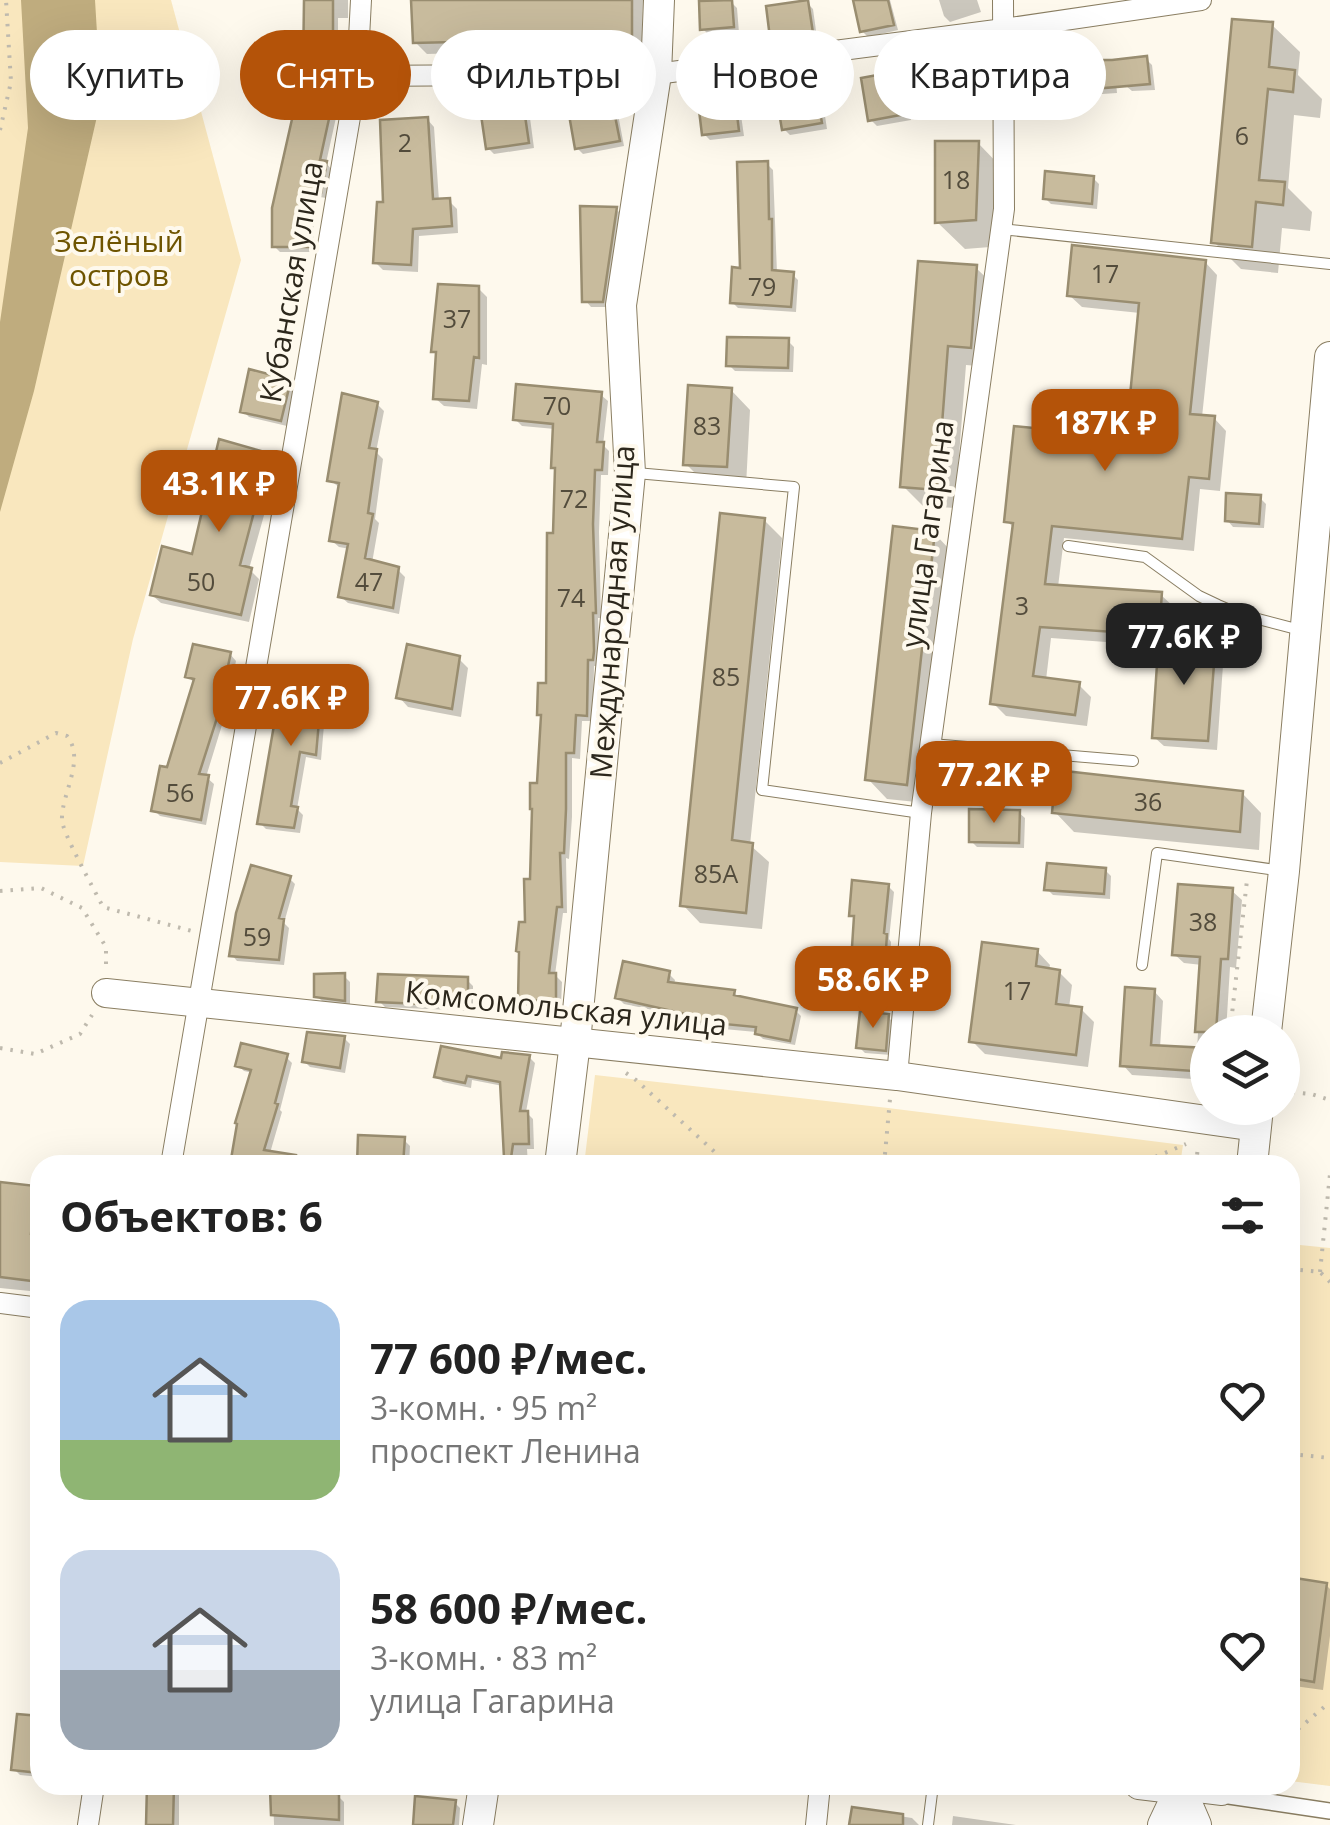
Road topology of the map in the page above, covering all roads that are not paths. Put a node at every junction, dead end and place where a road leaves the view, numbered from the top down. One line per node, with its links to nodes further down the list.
1 (361, 0): 6 (street, Кубанская улица)
2 (659, 0): 7 (main road, Международная улица)
3 (1003, 0): 5 (street, улица Гагарина)
4 (1201, 0): 5 (street)
5 (1004, 28): 7 (street); 10 (street, улица Гагарина)
6 (360, 30)
7 (656, 74)
8 (350, 120): 23 (street, Кубанская улица)
9 (649, 120): 13 (main road, Международная улица)
10 (1001, 229): 11 (lane); 17 (street, улица Гагарина)
11 (1330, 264)
12 (1330, 358): 14 (main road)
13 (630, 473): 19 (lane); 25 (main road, Международная улица)
14 (1322, 540): 16 (main road)
15 (1068, 546): 16 (lane)
16 (1305, 631): 20 (main road)
17 (930, 744): 18 (lane); 19 (street, улица Гагарина)
18 (1133, 762)
19 (921, 812): 26 (street, улица Гагарина)
20 (1284, 871): 21 (lane); 24 (main road)
21 (1142, 965)
22 (106, 993): 23 (street, Комсомольская улица)
23 (200, 1003): 25 (street, Комсомольская улица); 29 (street, Кубанская улица)
24 (1268, 1015)
25 (575, 1042): 26 (street, Комсомольская улица); 30 (main road, Международная улица)
26 (893, 1087): 27 (street, Комсомольская улица)
27 (1190, 1111)
28 (1256, 1125): 31 (main road)
29 (173, 1155)
30 (561, 1155)
31 (1253, 1155)
32 (0, 1303): 33 (street)
33 (30, 1307)
34 (92, 1795): 42 (street)
35 (482, 1795): 43 (main road)
36 (819, 1795): 44 (street)
37 (932, 1795): 45 (lane)
38 (1178, 1795): 46 (main road)
39 (1185, 1795): 47 (main road)
40 (1222, 1795): 41 (street)
41 (1330, 1811)
42 (88, 1825)
43 (478, 1825)
44 (816, 1825)
45 (928, 1825)
46 (1163, 1825)
47 (1196, 1825)

